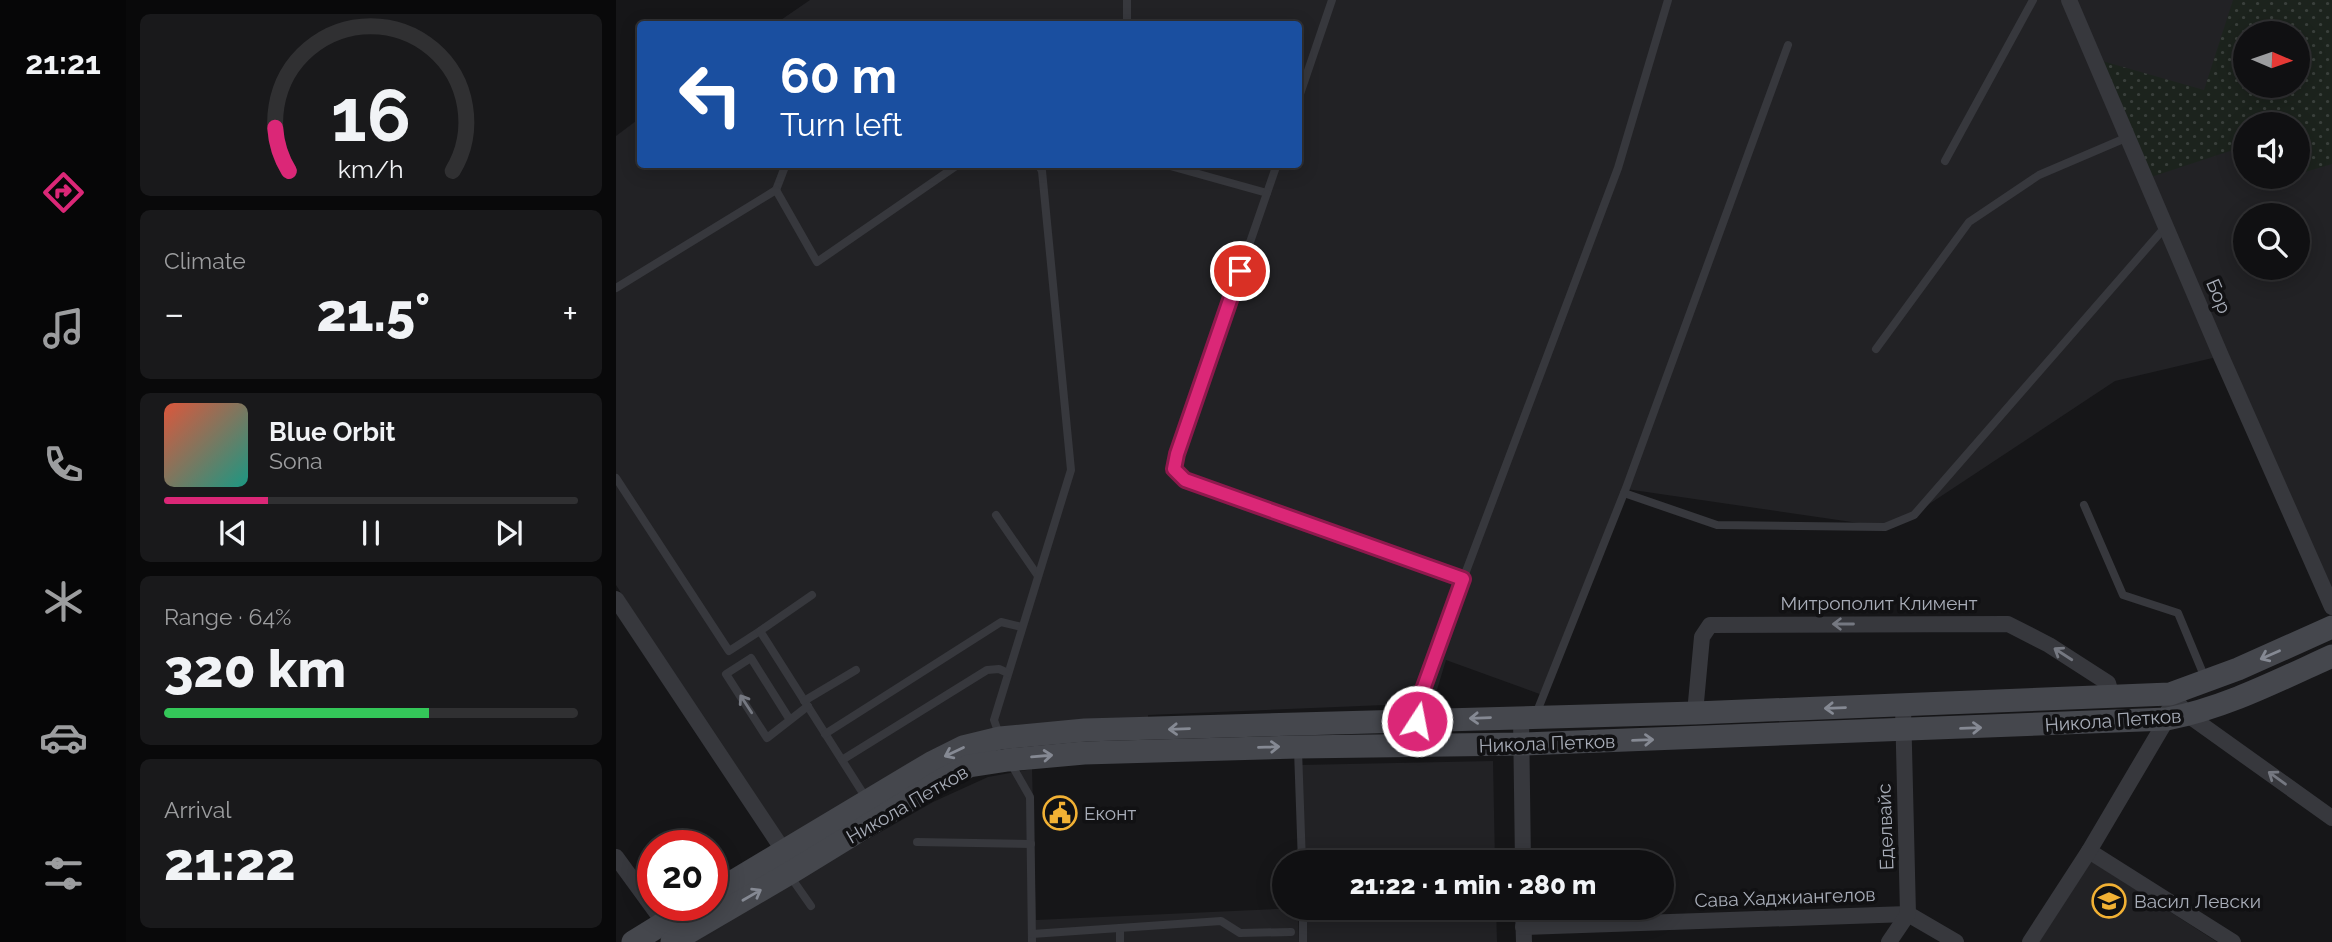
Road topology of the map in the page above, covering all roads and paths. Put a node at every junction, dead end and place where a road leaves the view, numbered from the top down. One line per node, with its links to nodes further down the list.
1 (1127, 0): 6 (lane)
2 (1332, 0): 8 (lane)
3 (1668, 0): 26 (lane)
4 (2033, 0): 10 (lane)
5 (2069, 0): 9 (street, Бор)
6 (1127, 21)
7 (1788, 45): 22 (lane)
8 (1302, 88)
9 (2128, 137): 18 (street, Бор); 20 (lane)
10 (1945, 161)
11 (784, 168): 16 (lane)
12 (953, 168): 16 (lane)
13 (1040, 168): 25 (lane)
14 (1177, 168): 17 (lane)
15 (1276, 168): 17 (lane)
16 (775, 190): 19 (lane)
17 (1267, 193): 26 (lane)
18 (2166, 225): 22 (lane); 28 (street, Бор)
19 (616, 288)
20 (1877, 349)
21 (616, 478): 32 (lane)
22 (1624, 493): 42 (lane)
23 (2084, 505): 36 (lane)
24 (996, 515): 25 (lane)
25 (1038, 576): 30 (lane)
26 (1463, 579): 45 (lane)
27 (812, 595): 32 (lane)
28 (2332, 607)
29 (619, 610): 60 (street)
30 (1022, 627): 35 (lane); 47 (lane)
31 (2332, 627): 36 (main road, Никола Петков, one-way to 36)
32 (760, 631): 39 (lane)
33 (2332, 656): 43 (main road, Никола Петков)
34 (856, 670): 39 (lane)
35 (1008, 673): 50 (lane); 51 (lane)
36 (2206, 681): 37 (main road, Никола Петков)
37 (2170, 694): 38 (main road, Никола Петков); 43 (street)
38 (2112, 697): 40 (main road, Никола Петков); 41 (street, Митрополит Климент, one-way to 41)
39 (806, 704): 44 (lane); 47 (lane)
40 (1903, 706): 41 (main road, Никола Петков, one-way to 41); 46 (street, Еделвайс)
41 (1695, 713): 42 (main road, Никола Петков)
42 (1528, 717): 45 (main road, Никола Петков, one-way to 45); 48 (street)
43 (2178, 717): 46 (main road, Никола Петков, one-way to 43); 53 (street, one-way to 43); 58 (street)
44 (790, 720): 44 (lane, one-way to 44)
45 (1417, 721): 50 (main road, Никола Петков, one-way to 50)
46 (1903, 730): 48 (main road, Никола Петков, one-way to 46); 63 (street, Еделвайс)
47 (825, 734): 51 (lane)
48 (1522, 744): 49 (main road, Никола Петков); 57 (street)
49 (1298, 747): 50 (main road, Никола Петков, one-way to 49); 56 (lane)
50 (1004, 749): 52 (main road, Никола Петков, one-way to 52); 55 (lane); 60 (main road, Никола Петков)
51 (842, 760): 52 (lane)
52 (868, 801): 60 (main road, Никола Петков)
53 (2332, 818)
54 (918, 842): 55 (lane)
55 (1031, 844): 69 (lane)
56 (1302, 850)
57 (1523, 850)
58 (2089, 851): 75 (street); 76 (street)
59 (616, 857): 67 (street)
60 (790, 865): 61 (main road, Никола Петков); 62 (lane); 67 (main road, Никола Петков, one-way to 60)
61 (728, 888)
62 (811, 906)
63 (1908, 914): 68 (street, Сава Хаджиангелов); 73 (street); 74 (street)
64 (1303, 920): 72 (lane)
65 (1119, 928): 66 (lane); 69 (lane); 71 (lane)
66 (1291, 932)
67 (671, 935): 70 (main road, Никола Петков)
68 (1524, 935)
69 (1032, 938)
70 (633, 942)
71 (1120, 942)
72 (1303, 942)
73 (1889, 942)
74 (1956, 942)
75 (2031, 942)
76 (2233, 942)

